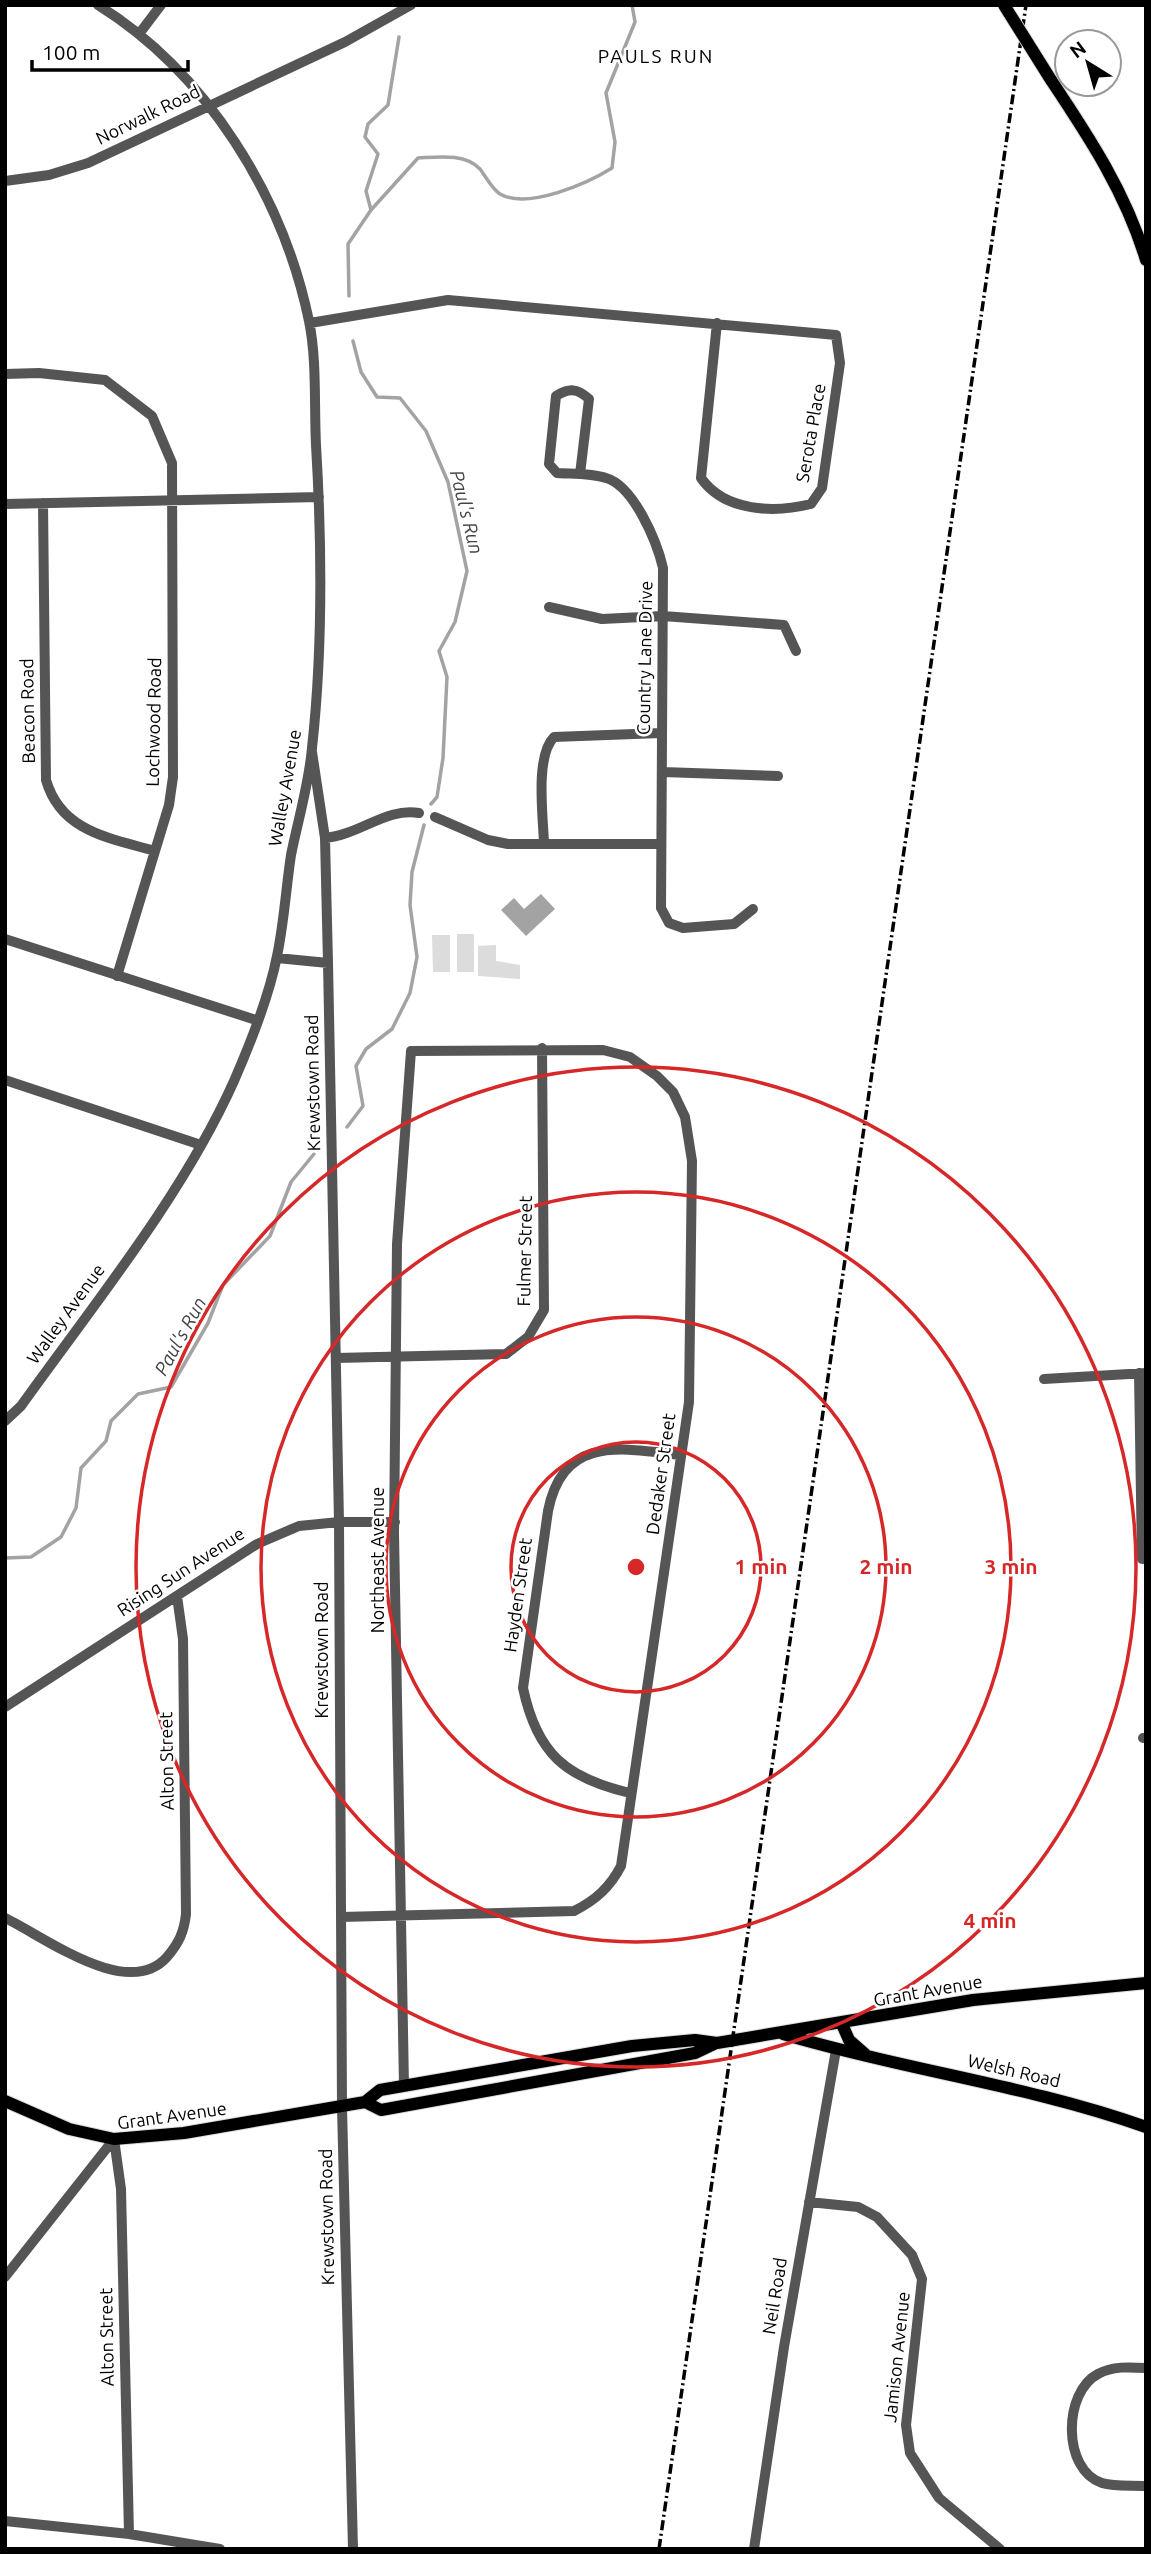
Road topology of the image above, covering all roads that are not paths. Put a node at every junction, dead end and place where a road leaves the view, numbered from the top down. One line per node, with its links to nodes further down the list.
1 (98, 5): 5 (street, Walley Avenue)
2 (161, 5): 5 (street)
3 (411, 5): 6 (street, Norwalk Road)
4 (1004, 5): 8 (main road, bridge)
5 (139, 34): 6 (street, Walley Avenue)
6 (210, 105): 7 (street, Norwalk Road); 10 (street, Walley Avenue)
7 (5, 181)
8 (1141, 228): 9 (main road)
9 (1146, 260)
10 (310, 323): 11 (street, Serota Place); 14 (street, Walley Avenue)
11 (718, 323): 11 (street, Serota Place)
12 (5, 374): 16 (street, Lochwood Road)
13 (580, 474): 13 (street, Country Lane Drive); 19 (street, Country Lane Drive)
14 (319, 497): 16 (street); 22 (street, Walley Avenue)
15 (43, 503): 16 (street); 17 (street); 30 (street, Beacon Road)
16 (172, 503): 30 (street, Lochwood Road)
17 (5, 504)
18 (550, 607): 19 (street)
19 (663, 616): 20 (street); 21 (street, Country Lane Drive)
20 (796, 651)
21 (661, 733): 23 (street, Country Lane Drive); 28 (street)
22 (312, 752): 27 (street, Krewstown Road); 33 (street, Walley Avenue)
23 (663, 772): 24 (street); 29 (street, Country Lane Drive)
24 (778, 776)
25 (419, 813): 27 (street)
26 (435, 817): 28 (street)
27 (325, 838): 34 (street, Krewstown Road)
28 (544, 843): 29 (street)
29 (660, 844): 31 (street, Country Lane Drive)
30 (155, 851): 35 (street, Lochwood Road)
31 (753, 909)
32 (5, 939): 35 (street)
33 (277, 958): 34 (street); 36 (street, Walley Avenue)
34 (328, 963): 42 (street, Krewstown Road)
35 (117, 976): 36 (street)
36 (256, 1020): 40 (street, Walley Avenue)
37 (542, 1048): 38 (street, Dedaker Street); 41 (street, Fulmer Street); 46 (street, Dedaker Street)
38 (427, 1050): 41 (street, Northeast Avenue)
39 (5, 1080): 40 (street)
40 (201, 1145): 45 (street, Walley Avenue)
41 (398, 1357): 42 (street, Fulmer Street); 48 (street, Northeast Avenue)
42 (336, 1358): 47 (street, Krewstown Road)
43 (1143, 1373): 44 (street); 49 (street)
44 (1044, 1380)
45 (5, 1421)
46 (681, 1455): 52 (street, Dedaker Street); 52 (street, Hayden Street)
47 (339, 1522): 48 (street, Rising Sun Avenue); 50 (street, Rising Sun Avenue); 54 (street, Krewstown Road)
48 (395, 1522): 53 (street, Northeast Avenue)
49 (1146, 1559)
50 (177, 1596): 51 (street, Rising Sun Avenue); 55 (street, Alton Street)
51 (5, 1707)
52 (631, 1794): 53 (street, Dedaker Street)
53 (401, 1914): 54 (street); 62 (street, Northeast Avenue)
54 (341, 1917): 65 (street, Krewstown Road)
55 (5, 1918)
56 (1146, 1983): 57 (main road, Grant Avenue)
57 (842, 2024): 58 (main road, Grant Avenue); 61 (main road, Welsh Road)
58 (779, 2033): 59 (main road, Grant Avenue); 60 (main road, Welsh Road)
59 (717, 2043): 62 (main road, Grant Avenue); 64 (main road, Grant Avenue)
60 (836, 2050): 61 (main road, Welsh Road); 68 (street, Neil Road)
61 (872, 2058): 66 (main road, Welsh Road)
62 (404, 2086): 64 (main road, Grant Avenue)
63 (5, 2101): 67 (main road)
64 (365, 2102): 65 (main road, Grant Avenue)
65 (342, 2106): 67 (main road, Grant Avenue); 75 (street, Krewstown Road)
66 (1146, 2127)
67 (114, 2139): 69 (street, Grant Avenue); 73 (street, Alton Street)
68 (809, 2202): 76 (street, Neil Road); 77 (street, Jamison Avenue)
69 (5, 2277)
70 (1146, 2368): 71 (street)
71 (1146, 2486)
72 (5, 2521): 73 (street)
73 (129, 2534): 74 (street)
74 (217, 2549)
75 (353, 2549)
76 (754, 2549)
77 (1000, 2549)

